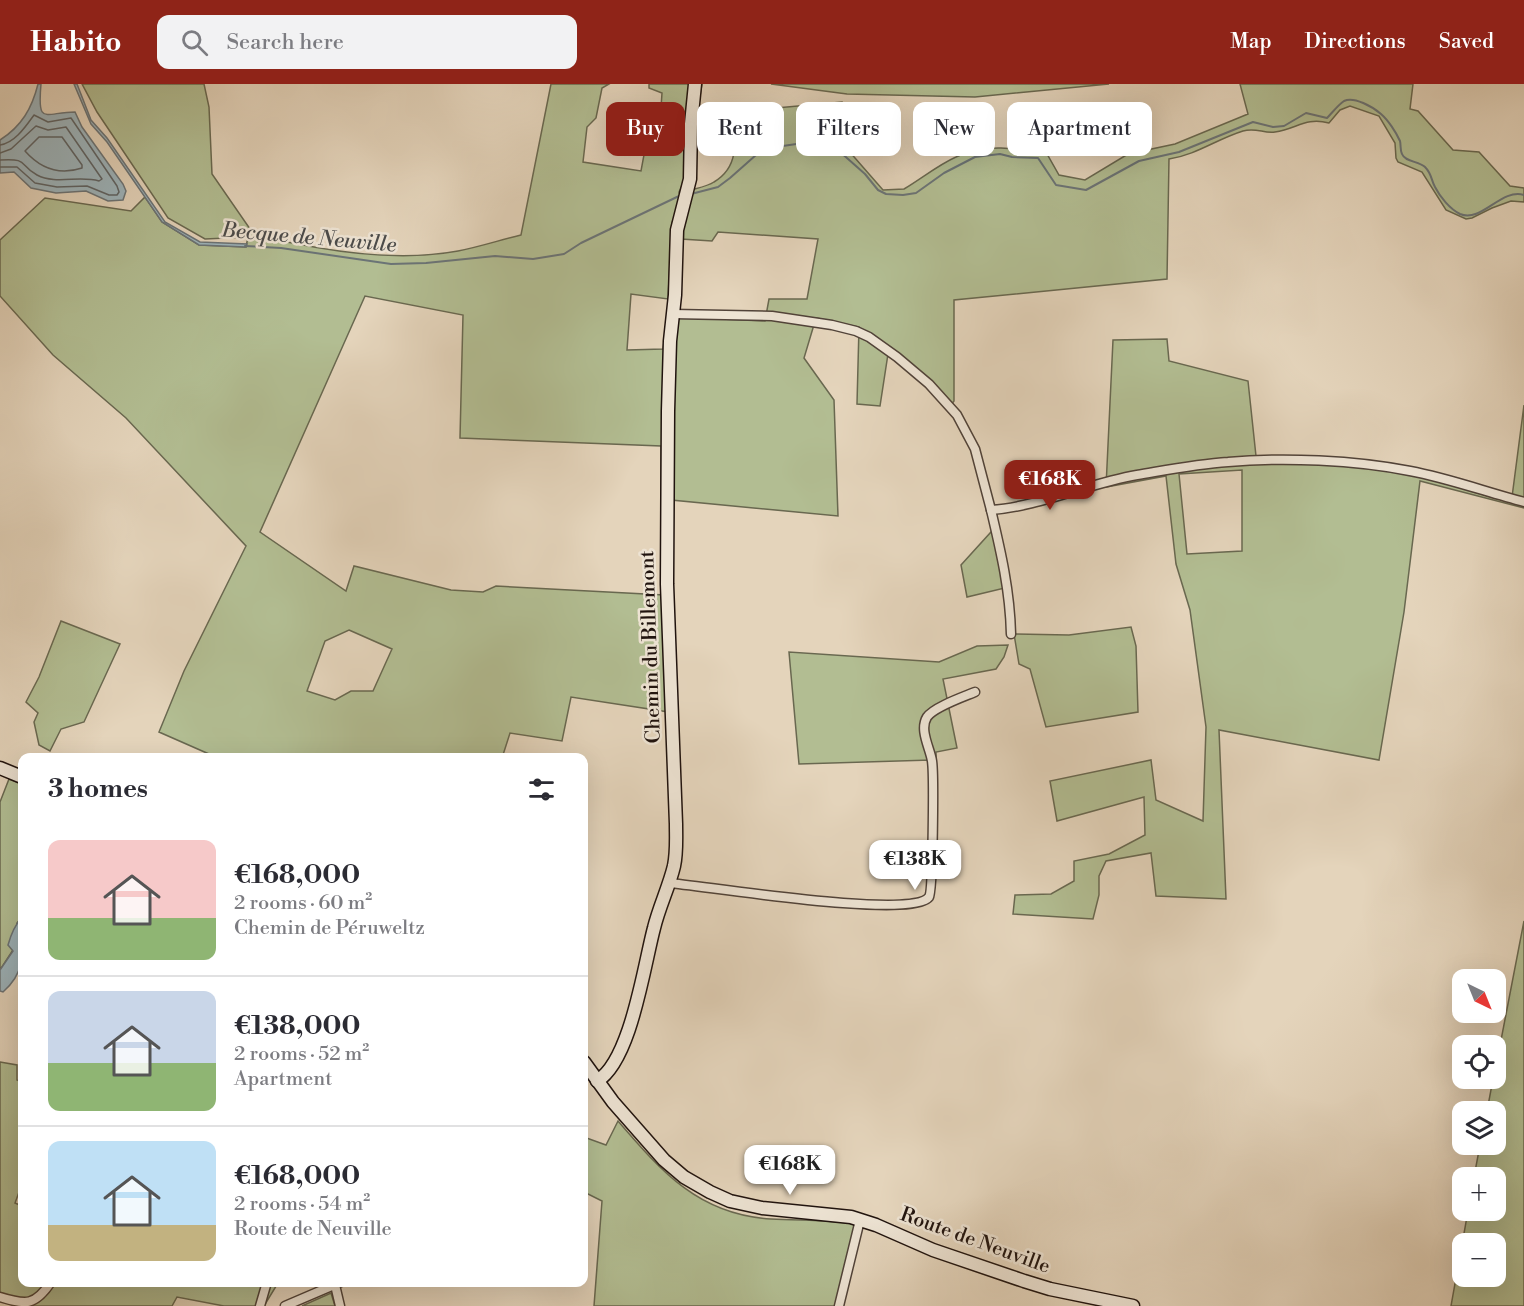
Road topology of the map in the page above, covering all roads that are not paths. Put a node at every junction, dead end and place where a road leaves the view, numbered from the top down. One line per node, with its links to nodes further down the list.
1 (694, 87): 2 (street, Chemin du Billemont)
2 (673, 314): 4 (street); 9 (street, Chemin du Billemont)
3 (1524, 502): 4 (street)
4 (991, 510): 5 (street)
5 (1011, 634)
6 (975, 692): 9 (street)
7 (0, 768): 8 (street)
8 (18, 775)
9 (669, 883): 11 (street, Chemin du Billemont)
10 (588, 1068): 11 (street, Route de Neuville)
11 (597, 1081): 12 (street, Route de Neuville)
12 (860, 1220): 21 (street); 22 (street, Route de Neuville)
13 (48, 1287): 17 (street)
14 (265, 1287): 18 (street)
15 (331, 1287): 19 (street)
16 (338, 1287): 20 (street)
17 (0, 1297)
18 (260, 1306)
19 (285, 1306)
20 (340, 1306)
21 (839, 1306)
22 (1133, 1306)

